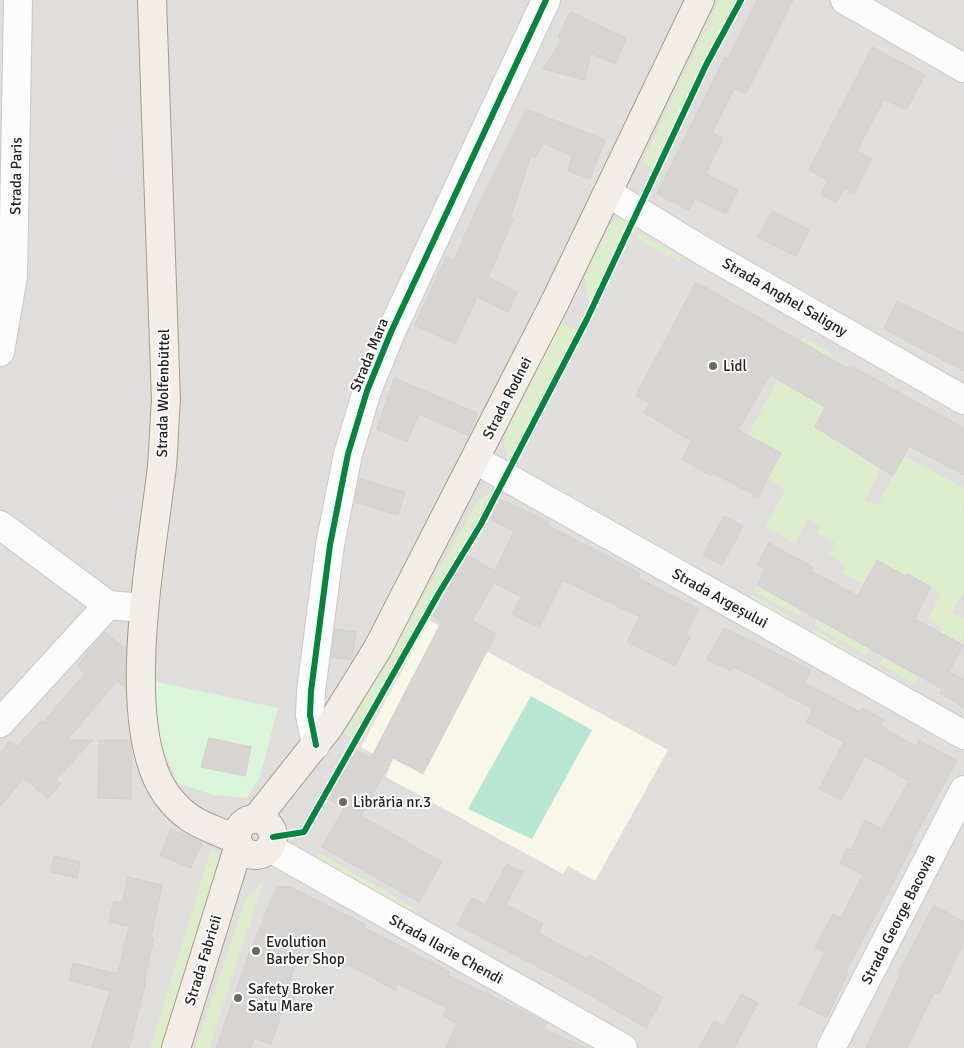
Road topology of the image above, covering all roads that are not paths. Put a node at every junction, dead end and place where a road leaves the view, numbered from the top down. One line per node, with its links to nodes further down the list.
1 (18, 0): 8 (street, Strada Paris)
2 (152, 0): 13 (main road, Strada Wolfenbüttel)
3 (546, 0): 16 (street, Strada Mara)
4 (700, 0): 7 (main road, Strada Rodnei)
5 (846, 0): 6 (street)
6 (964, 68)
7 (608, 193): 9 (street, Strada Anghel Saligny); 10 (main road, Strada Rodnei)
8 (0, 352)
9 (964, 400)
10 (476, 460): 15 (street, Strada Argeșului); 16 (main road, Strada Rodnei)
11 (0, 525): 12 (street)
12 (108, 605): 13 (street); 14 (street)
13 (143, 608): 18 (main road, Strada Wolfenbüttel)
14 (0, 723)
15 (964, 735)
16 (316, 746): 18 (main road, Strada Rodnei)
17 (964, 790): 21 (street, Strada George Bacovia)
18 (252, 837): 19 (main road, Strada Fabricii); 20 (street, Strada Ilarie Chendi)
19 (176, 1048)
20 (623, 1048)
21 (831, 1048)

